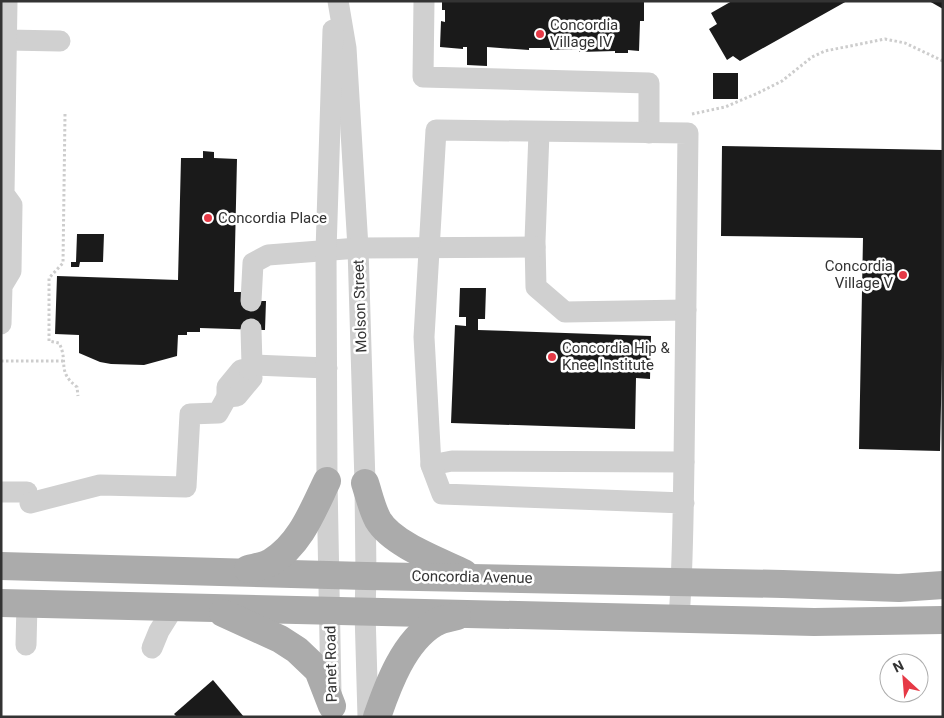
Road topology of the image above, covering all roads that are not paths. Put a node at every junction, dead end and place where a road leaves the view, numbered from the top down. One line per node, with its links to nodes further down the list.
1 (7, 1): 5 (street)
2 (333, 1): 12 (street)
3 (338, 1): 11 (street, Molson Street)
4 (424, 1): 8 (street)
5 (4, 39): 6 (street); 15 (street)
6 (60, 41)
7 (539, 132): 8 (street); 9 (street); 10 (street)
8 (649, 133): 14 (street)
9 (429, 246): 10 (street); 11 (street); 20 (street)
10 (535, 247): 14 (street)
11 (358, 248): 12 (street); 22 (street, Molson Street)
12 (326, 251): 13 (street); 18 (street)
13 (251, 301)
14 (686, 310): 19 (street)
15 (1, 324)
16 (251, 329): 17 (street)
17 (251, 367): 18 (street); 23 (street)
18 (327, 368): 21 (street)
19 (684, 462): 20 (street); 24 (street)
20 (431, 465): 24 (street)
21 (327, 481): 26 (main road); 27 (street)
22 (365, 483): 28 (street, Molson Street); 29 (main road)
23 (1, 492)
24 (684, 503): 30 (street)
25 (1, 566): 26 (main road, Concordia Avenue)
26 (235, 572): 27 (main road, Concordia Avenue)
27 (329, 573): 28 (main road, Concordia Avenue); 35 (street)
28 (366, 576): 29 (main road, Concordia Avenue); 36 (street, Molson Street)
29 (472, 577): 30 (main road, Concordia Avenue)
30 (682, 582): 31 (main road, Concordia Avenue); 38 (street)
31 (943, 585)
32 (14, 604): 33 (main road); 40 (street)
33 (174, 607): 34 (main road); 41 (street)
34 (212, 608): 35 (main road); 42 (main road)
35 (330, 611): 36 (main road); 42 (street, Panet Road)
36 (365, 612): 37 (main road); 43 (street)
37 (467, 614): 38 (main road); 44 (main road)
38 (679, 618): 39 (main road)
39 (943, 620)
40 (26, 645)
41 (152, 648)
42 (332, 711)
43 (368, 717)
44 (377, 717)

